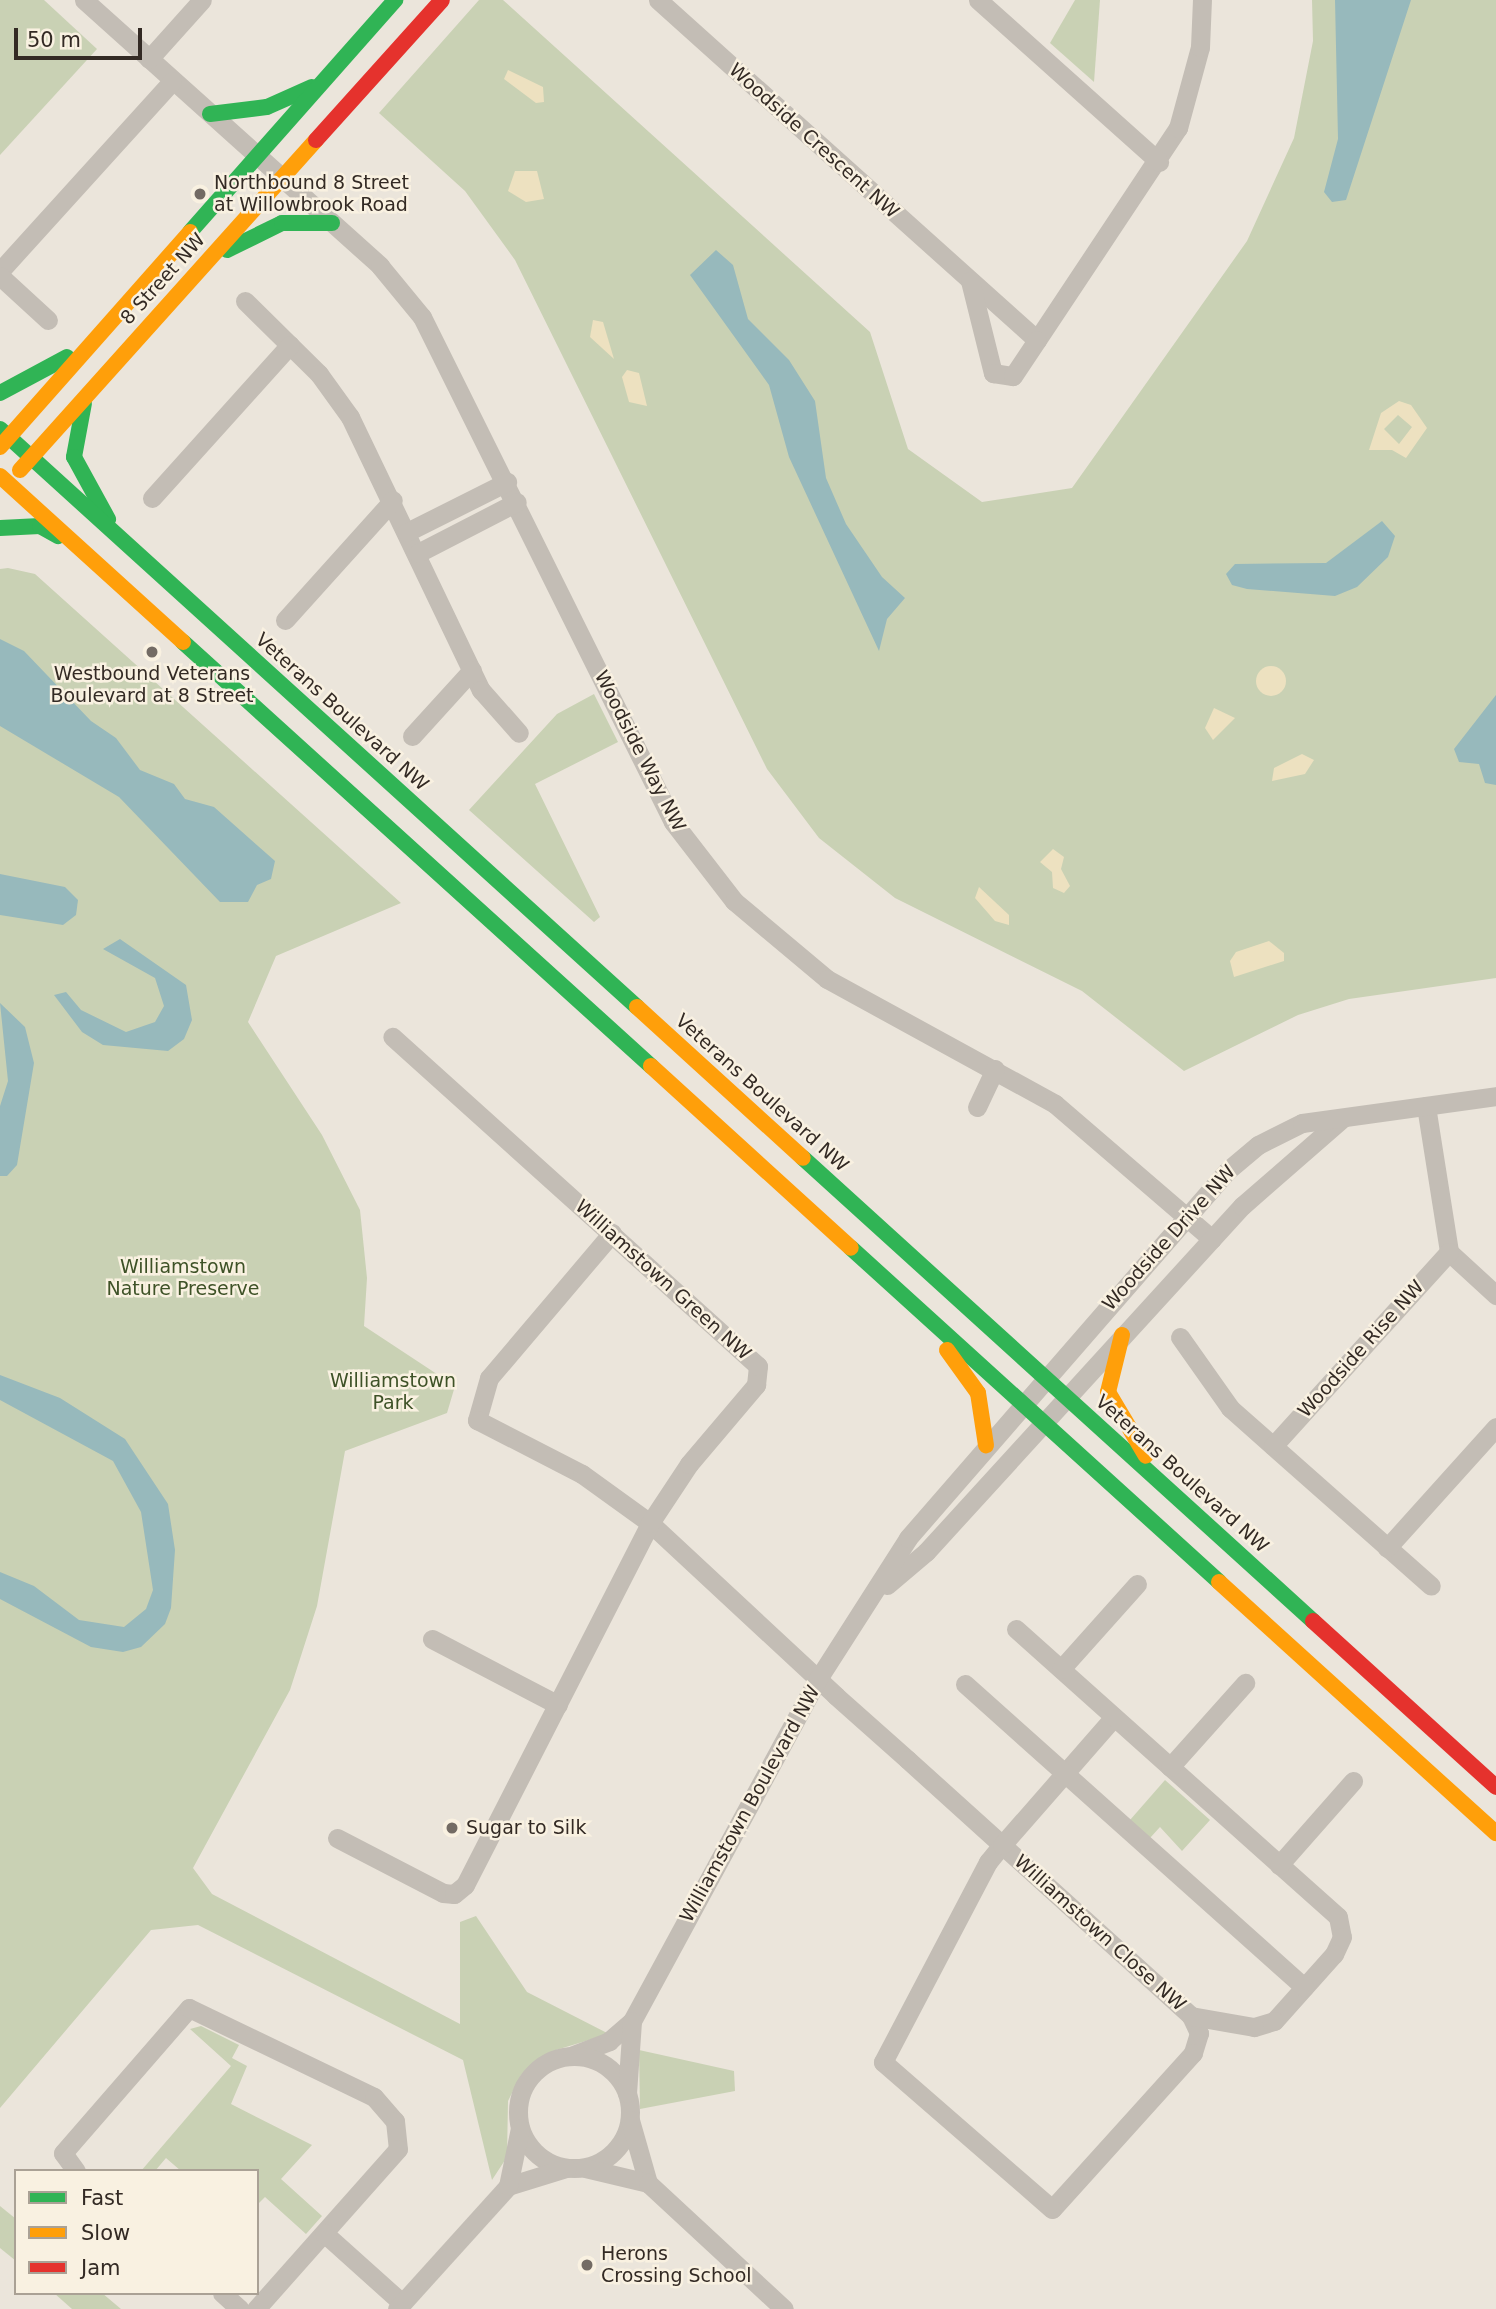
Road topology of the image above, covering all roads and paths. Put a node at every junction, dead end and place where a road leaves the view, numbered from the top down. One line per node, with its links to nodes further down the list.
1 (84, 0): 8 (street, Woodside Way NW)
2 (202, 0): 8 (street)
3 (395, 0): 10 (main road, 8 Street NW)
4 (442, 0): 14 (main road, 8 Street NW)
5 (658, 0): 18 (street, Woodside Crescent NW)
6 (978, 0): 13 (street)
7 (1202, 0): 13 (street)
8 (149, 59): 9 (street, Woodside Way NW)
9 (172, 81): 11 (street, Woodside Way NW); 17 (street)
10 (323, 82): 11 (main road); 12 (main road, 8 Street NW)
11 (210, 114): 12 (street, Woodside Way NW)
12 (257, 156): 14 (street, Woodside Way NW); 22 (main road, 8 Street NW)
13 (1159, 162): 21 (street)
14 (282, 178): 15 (street, Woodside Way NW); 16 (main road, 8 Street NW)
15 (332, 223): 16 (main road); 28 (street, Woodside Way NW)
16 (207, 261): 25 (main road, 8 Street NW)
17 (0, 273): 20 (street)
18 (970, 281): 21 (street, Woodside Crescent NW); 21 (street)
19 (245, 301): 23 (street)
20 (48, 320)
21 (1037, 340)
22 (92, 341): 24 (main road); 26 (main road, 8 Street NW)
23 (290, 345): 30 (street); 31 (street)
24 (0, 393)
25 (86, 397): 27 (main road, 8 Street NW); 35 (main road)
26 (3, 438): 27 (main road, Veterans Boulevard NW)
27 (31, 458): 29 (main road, 8 Street NW); 35 (main road, Veterans Boulevard NW)
28 (507, 482): 32 (street, Woodside Way NW); 34 (street)
29 (3, 484): 36 (main road)
30 (152, 498)
31 (393, 500): 34 (street); 38 (street)
32 (517, 502): 37 (street); 43 (street, Woodside Way NW)
33 (0, 528): 36 (main road)
34 (407, 532): 37 (street)
35 (117, 536): 56 (main road, Veterans Boulevard NW)
36 (79, 548): 53 (main road)
37 (418, 553): 39 (street)
38 (285, 620)
39 (472, 670): 40 (street); 41 (street)
40 (519, 733)
41 (412, 736)
42 (391, 1037): 49 (street, Williamstown Green NW)
43 (995, 1069): 46 (street); 48 (street, Woodside Way NW)
44 (1496, 1096): 45 (street, Woodside Drive NW)
45 (1426, 1106): 47 (street, Woodside Drive NW); 51 (street)
46 (977, 1107)
47 (1343, 1118): 48 (street, Woodside Drive NW); 50 (street, Woodside Drive NW)
48 (1187, 1216): 50 (street, Woodside Way NW); 56 (street, Woodside Drive NW)
49 (612, 1233): 64 (street, Williamstown Green NW); 64 (street, Williamstown Close NW)
50 (1212, 1239): 54 (street, Woodside Drive NW)
51 (1449, 1252): 52 (street); 62 (street, Woodside Rise NW)
52 (1496, 1295)
53 (918, 1308): 58 (main road); 61 (main road)
54 (1122, 1335): 57 (street, Woodside Drive NW); 63 (main road)
55 (1180, 1337): 62 (street)
56 (1044, 1377): 57 (main road, Veterans Boulevard NW); 58 (street, Woodside Drive NW)
57 (1066, 1397): 59 (street, Woodside Drive NW); 63 (main road, Veterans Boulevard NW)
58 (1022, 1403): 59 (main road); 61 (street, Williamstown Boulevard NW)
59 (1043, 1422): 68 (street, Williamstown Boulevard NW); 81 (main road)
60 (1496, 1427): 65 (street)
61 (986, 1445): 68 (street, Williamstown Boulevard NW)
62 (1273, 1446): 65 (street)
63 (1175, 1497): 80 (main road, Veterans Boulevard NW)
64 (650, 1523): 72 (street, Williamstown Close NW); 75 (street, Williamstown Green NW)
65 (1387, 1548): 67 (street)
66 (1137, 1584): 71 (street)
67 (1430, 1586)
68 (877, 1593): 72 (street, Williamstown Boulevard NW)
69 (1016, 1629): 71 (street)
70 (432, 1639): 75 (street)
71 (1061, 1670): 76 (street)
72 (818, 1679): 83 (street, Williamstown Close NW); 87 (street, Williamstown Boulevard NW)
73 (1245, 1683): 77 (street)
74 (965, 1684): 78 (street)
75 (558, 1705): 82 (street, Williamstown Green NW)
76 (1114, 1717): 77 (street); 78 (street)
77 (1170, 1768): 84 (street)
78 (1065, 1773): 83 (street); 85 (street)
79 (1353, 1781): 84 (street)
80 (1496, 1787)
81 (1496, 1833)
82 (337, 1838)
83 (1002, 1845): 86 (street, Williamstown Close NW); 86 (street, Williamstown Close NW)
84 (1279, 1865): 85 (street)
85 (1304, 1987): 86 (street)
86 (1191, 2016)
87 (632, 2021): 88 (street, Williamstown Boulevard NW); 89 (street, Williamstown Boulevard NW)
88 (573, 2055): 89 (street); 91 (street)
89 (628, 2095): 90 (street)
90 (630, 2117): 92 (street); 94 (street)
91 (520, 2128): 92 (street); 95 (street)
92 (573, 2168): 94 (street); 95 (street)
93 (75, 2169): 96 (street)
94 (648, 2183): 101 (street)
95 (508, 2186): 98 (street)
96 (324, 2233): 98 (street); 100 (street)
97 (224, 2295): 99 (street)
98 (400, 2306)
99 (240, 2309)
100 (256, 2309)
101 (784, 2309)

